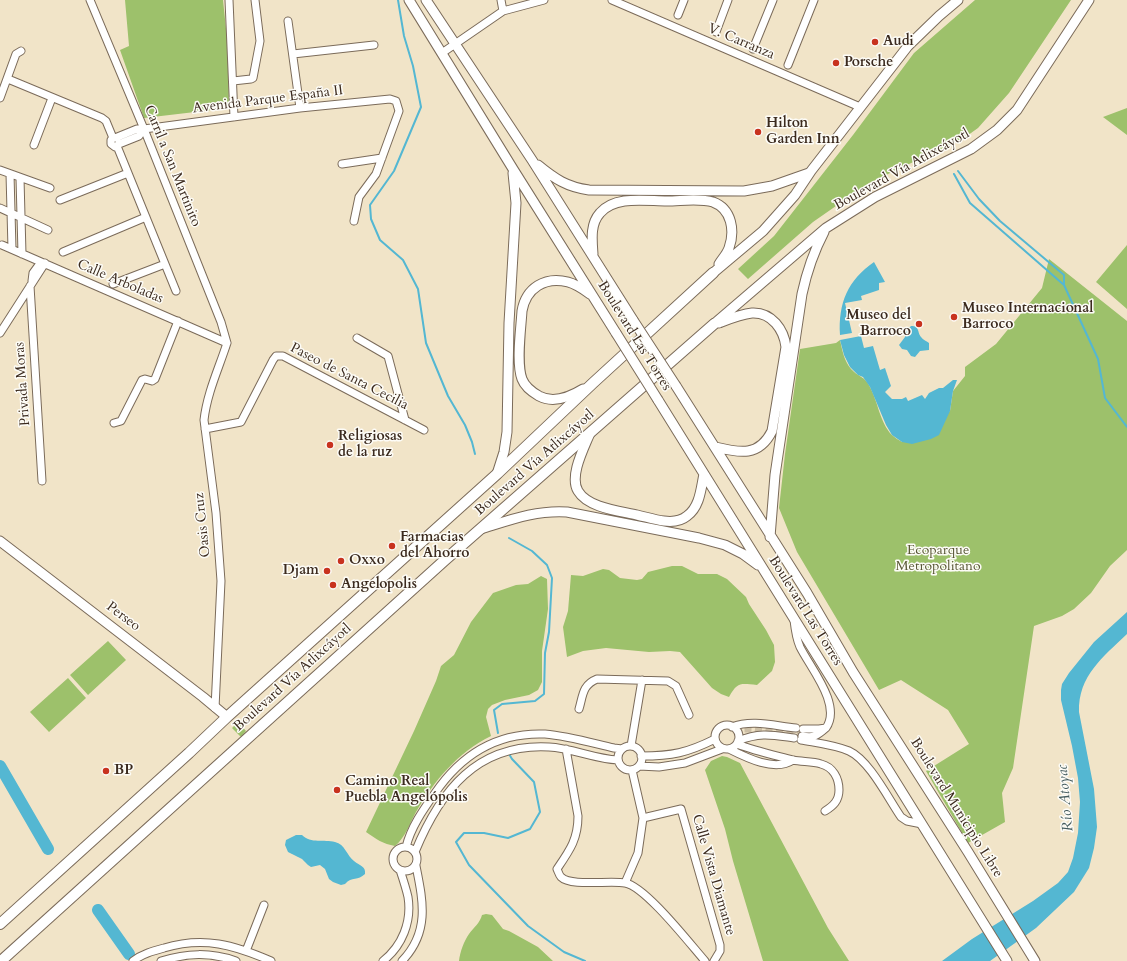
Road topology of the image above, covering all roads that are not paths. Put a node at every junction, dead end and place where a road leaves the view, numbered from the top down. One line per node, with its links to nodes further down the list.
1 (90, 0): 33 (street, Carril a San Martinito)
2 (229, 0): 27 (street)
3 (255, 0): 27 (street)
4 (409, 0): 23 (main road, Boulevard Las Torres)
5 (426, 0): 20 (main road, Boulevard Las Torres)
6 (501, 0): 15 (street)
7 (544, 0): 15 (street)
8 (612, 0): 30 (street, V. Carranza)
9 (684, 0): 16 (street)
10 (728, 0): 18 (street)
11 (773, 0): 21 (street)
12 (814, 0): 25 (street)
13 (958, 0): 30 (main road, Boulevard Vía Atlixcáyotl)
14 (1089, 0): 52 (main road, Boulevard Vía Atlixcáyotl)
15 (503, 12): 20 (street)
16 (678, 15)
17 (288, 21): 24 (street)
18 (716, 32)
19 (374, 45): 24 (street)
20 (455, 45): 23 (street); 37 (main road, Boulevard Las Torres)
21 (753, 49)
22 (21, 51): 26 (street)
23 (442, 53): 39 (main road, Boulevard Las Torres)
24 (293, 54): 31 (street)
25 (788, 66)
26 (8, 79): 28 (street); 29 (street)
27 (234, 81): 32 (street)
28 (0, 98)
29 (52, 98): 34 (street); 35 (street)
30 (860, 107): 42 (main road, Boulevard Vía Atlixcáyotl)
31 (300, 108): 32 (street, Avenida Parque España II); 36 (street, Avenida Parque España II)
32 (234, 116): 33 (street, Avenida Parque España II)
33 (144, 129): 34 (street, Avenida Parque España II); 71 (street, Carril a San Martinito)
34 (116, 142): 41 (street)
35 (34, 145)
36 (382, 158): 38 (street); 51 (street)
37 (532, 160): 42 (main road); 58 (main road, Boulevard Las Torres)
38 (342, 164)
39 (512, 169): 65 (main road, Boulevard Las Torres); 79 (main road)
40 (0, 170): 43 (street)
41 (128, 173): 46 (street); 49 (street)
42 (809, 173): 61 (main road, Boulevard Vía Atlixcáyotl)
43 (10, 174): 44 (street); 48 (street)
44 (20, 178): 45 (street); 50 (street)
45 (50, 188)
46 (60, 200)
47 (0, 208): 48 (street)
48 (12, 214): 50 (street); 55 (street)
49 (146, 217): 56 (street); 60 (street)
50 (21, 218): 53 (street); 57 (street)
51 (354, 221)
52 (826, 228): 68 (main road, Boulevard Vía Atlixcáyotl); 83 (main road)
53 (48, 230)
54 (2, 245): 55 (street, Calle Arboladas)
55 (12, 250): 57 (street, Calle Arboladas)
56 (63, 252)
57 (22, 254): 59 (street, Calle Arboladas)
58 (593, 255): 61 (main road); 78 (main road, Boulevard Las Torres, bridge)
59 (43, 263): 62 (street); 66 (street, Calle Arboladas)
60 (165, 264): 63 (street); 64 (street)
61 (713, 273): 72 (main road, Boulevard Vía Atlixcáyotl)
62 (31, 284): 67 (street); 81 (street, Privada Moras)
63 (113, 284)
64 (176, 291)
65 (591, 294): 72 (main road); 80 (main road, Boulevard Las Torres, bridge)
66 (178, 322): 71 (street, Calle Arboladas); 74 (street)
67 (2, 324): 69 (street)
68 (714, 324): 77 (main road, Boulevard Vía Atlixcáyotl); 78 (main road)
69 (0, 333)
70 (357, 338): 73 (street)
71 (227, 343): 75 (street, Oasis Cruz)
72 (593, 383): 79 (main road, Boulevard Vía Atlixcáyotl)
73 (405, 420): 75 (street, Paseo de Santa Cecilia); 76 (street, Paseo de Santa Cecilia)
74 (114, 423)
75 (205, 429): 89 (street, Oasis Cruz)
76 (424, 430)
77 (590, 433): 80 (main road); 82 (main road, Boulevard Vía Atlixcáyotl)
78 (715, 447): 83 (main road, Boulevard Las Torres)
79 (497, 474): 92 (main road, Boulevard Vía Atlixcáyotl)
80 (704, 474): 85 (main road, Boulevard Las Torres)
81 (42, 481)
82 (481, 529): 85 (main road); 119 (main road, Boulevard Vía Atlixcáyotl)
83 (770, 537): 87 (main road, Boulevard Las Torres)
84 (0, 541): 89 (main road, Perseo)
85 (762, 568): 86 (main road, Boulevard Las Torres)
86 (794, 620): 94 (street); 109 (main road, Boulevard Las Torres)
87 (853, 672): 129 (main road, Boulevard Municipio Libre)
88 (642, 680): 90 (street); 91 (street); 98 (street)
89 (215, 708): 92 (main road, Perseo)
90 (579, 710)
91 (689, 715)
92 (227, 717): 116 (main road, Boulevard Vía Atlixcáyotl)
93 (732, 727): 94 (street); 96 (street); 97 (street)
94 (799, 734): 95 (street); 109 (street)
95 (755, 736): 97 (street); 102 (street)
96 (715, 739): 101 (street); 103 (street)
97 (737, 742): 101 (street); 102 (street)
98 (631, 746): 100 (street); 103 (street)
99 (566, 749): 104 (street); 111 (street); 114 (street)
100 (622, 749): 104 (street); 110 (street)
101 (726, 749): 105 (street); 106 (street)
102 (755, 751): 105 (street)
103 (641, 756): 106 (street)
104 (618, 760): 106 (street)
105 (793, 760): 107 (street)
106 (635, 768): 108 (street)
107 (824, 811)
108 (643, 818): 114 (street); 127 (street, Calle Vista Diamante)
109 (922, 824): 128 (main road)
110 (406, 847): 111 (street); 113 (street)
111 (416, 852): 112 (street)
112 (416, 866): 113 (street); 120 (street)
113 (400, 870): 117 (street)
114 (625, 883): 126 (street)
115 (264, 905): 118 (street)
116 (0, 924)
117 (396, 948): 120 (street); 125 (street)
118 (246, 951): 121 (street); 124 (street)
119 (4, 960)
120 (405, 960)
121 (133, 961)
122 (161, 961): 123 (street)
123 (236, 961)
124 (270, 961)
125 (383, 961)
126 (705, 961)
127 (714, 961)
128 (1007, 961)
129 (1035, 961)

